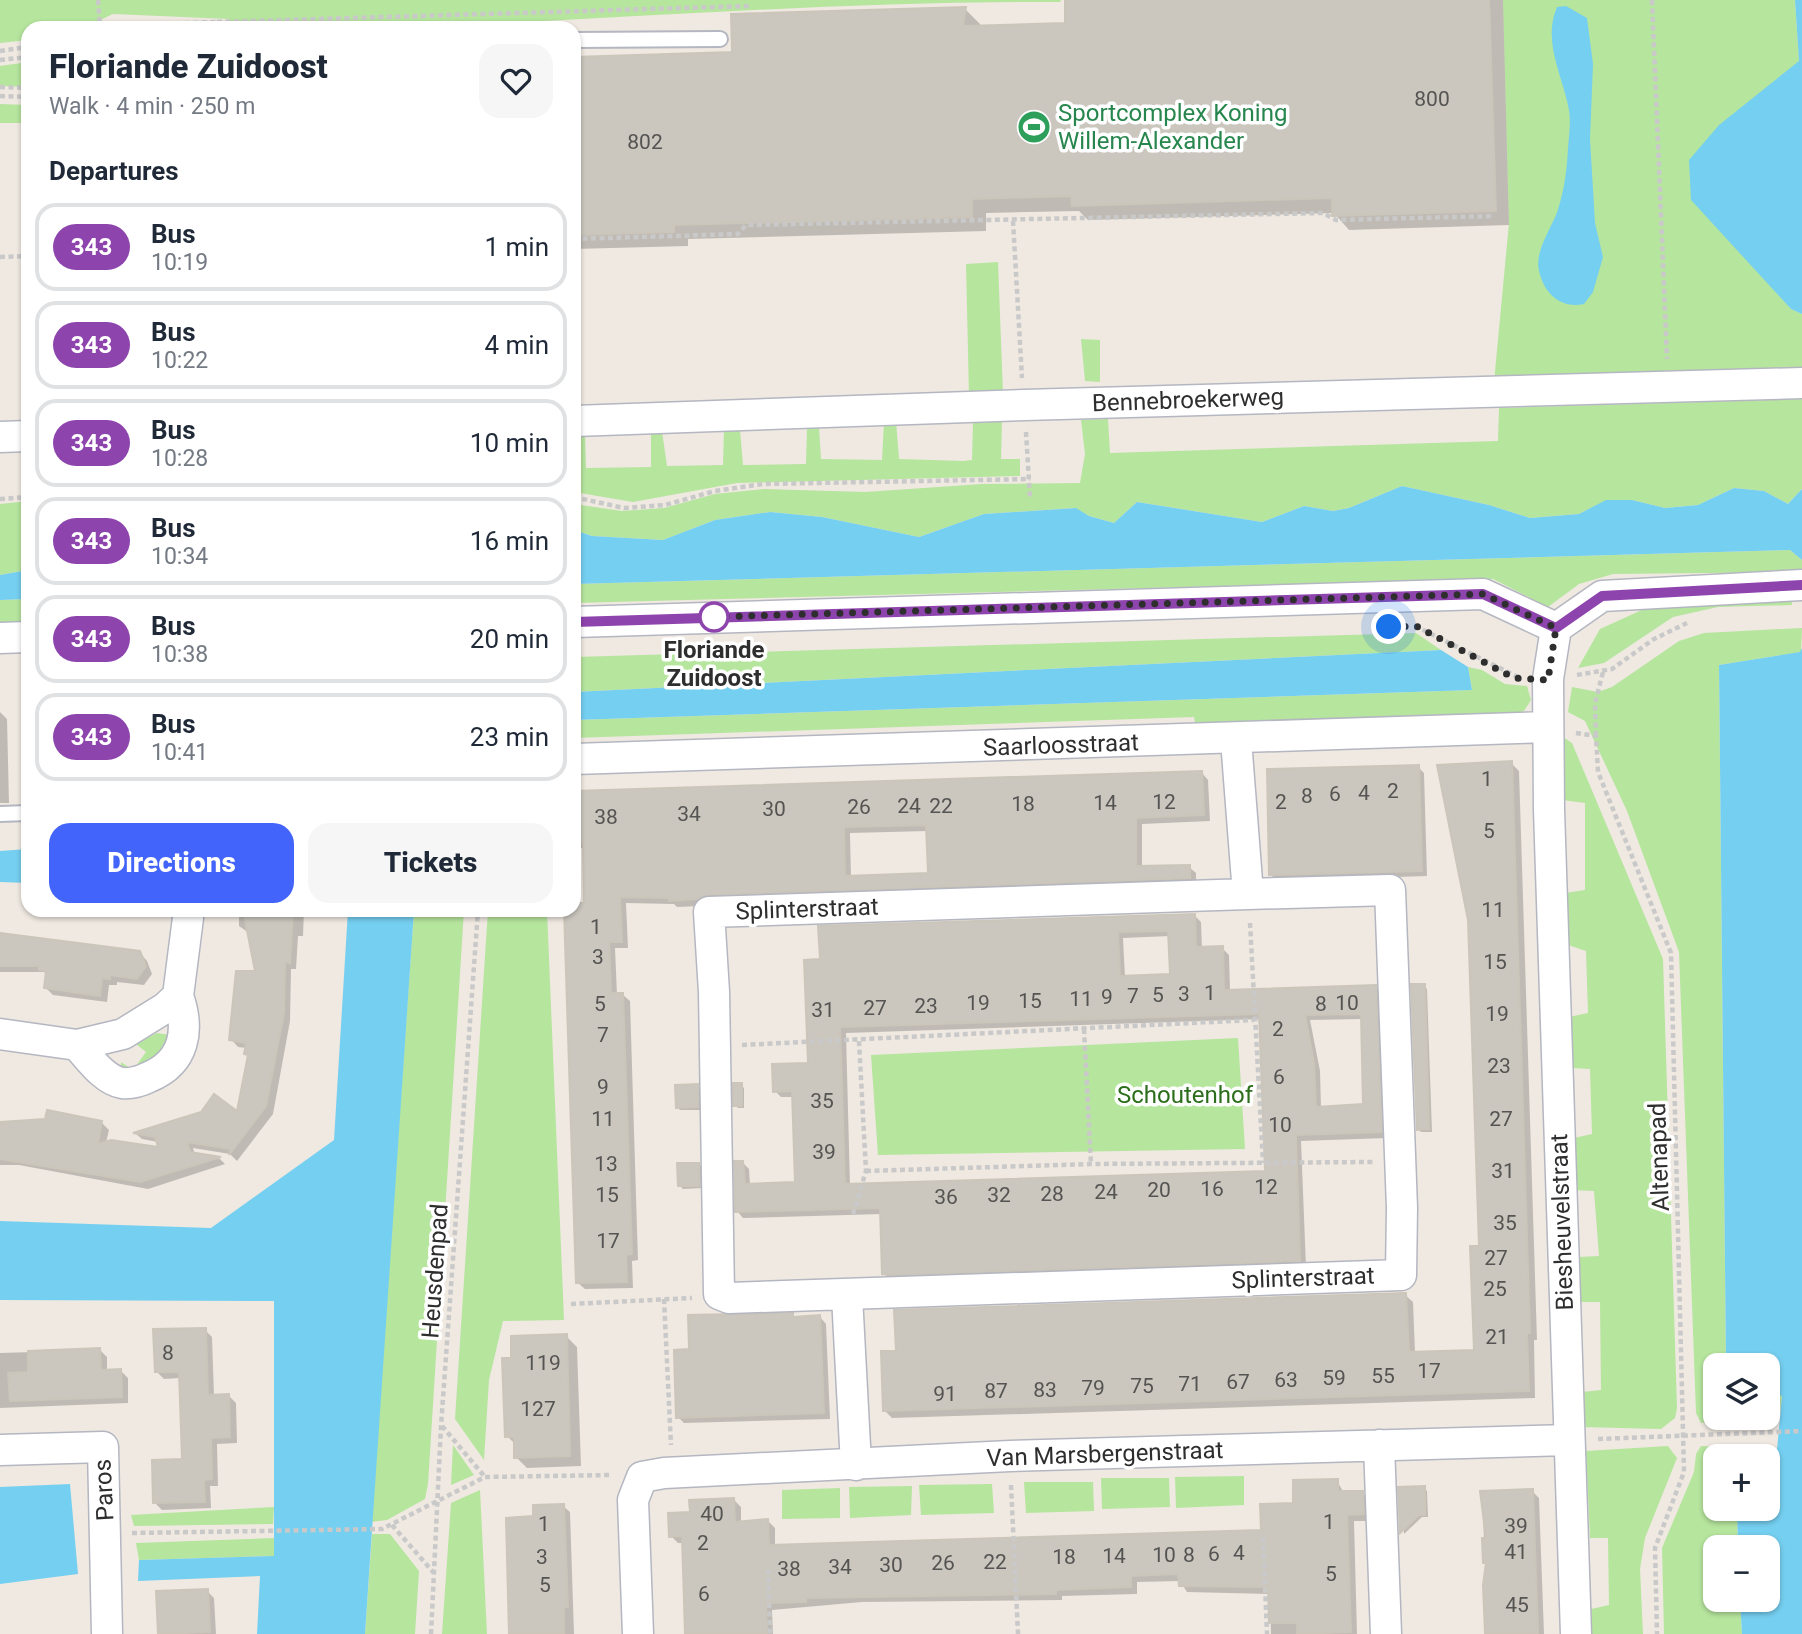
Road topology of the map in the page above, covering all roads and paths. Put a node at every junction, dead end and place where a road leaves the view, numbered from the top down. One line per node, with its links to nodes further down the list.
1 (98, 0): 4 (path)
2 (1652, 0): 22 (path)
3 (750, 6): 5 (path)
4 (99, 21)
5 (328, 21)
6 (720, 39): 7 (lane)
7 (581, 40)
8 (21, 48): 9 (path)
9 (0, 51)
10 (21, 58): 11 (path)
11 (0, 60)
12 (0, 87): 13 (path)
13 (21, 88)
14 (0, 96): 15 (path)
15 (21, 97)
16 (1493, 216): 17 (path)
17 (1013, 221): 18 (path); 23 (path)
18 (581, 239)
19 (21, 256): 20 (path)
20 (0, 257)
21 (1795, 384): 22 (street, Bennebroekerweg)
22 (1668, 386): 23 (street, Bennebroekerweg)
23 (1024, 404): 24 (street, Bennebroekerweg); 27 (path)
24 (581, 421)
25 (21, 436): 26 (street)
26 (0, 437)
27 (1030, 479): 29 (path); 30 (path)
28 (21, 498): 31 (path)
29 (581, 498)
30 (1030, 498)
31 (0, 499)
32 (1797, 585): 36 (street)
33 (581, 622): 36 (street)
34 (1689, 622): 39 (path)
35 (1402, 626): 40 (path)
36 (1556, 628): 40 (street, Biesheuvelstraat)
37 (21, 637): 38 (street)
38 (0, 638)
39 (1602, 671): 40 (path); 42 (path, Altenapad)
40 (1548, 680): 41 (street, Biesheuvelstraat)
41 (1548, 727): 42 (path); 43 (street, Saarloosstraat); 69 (street, Biesheuvelstraat)
42 (1596, 737): 68 (path, Altenapad)
43 (1236, 740): 44 (street, Saarloosstraat); 47 (street)
44 (581, 759)
45 (21, 813): 46 (lane)
46 (0, 814)
47 (1248, 894): 51 (path); 56 (street, Splinterstraat); 57 (street, Splinterstraat)
48 (188, 917): 50 (street)
49 (477, 917): 66 (path, Heusdenpad)
50 (178, 996): 55 (street); 55 (street)
51 (1254, 1020): 52 (path); 58 (path)
52 (1084, 1029): 54 (path); 59 (path)
53 (0, 1034): 55 (street)
54 (859, 1041): 56 (path); 60 (path)
55 (77, 1045)
56 (713, 1046): 62 (street, Splinterstraat)
57 (1398, 1161): 58 (path); 63 (street, Splinterstraat)
58 (1263, 1163): 59 (path)
59 (1091, 1164): 60 (path)
60 (866, 1171): 61 (path)
61 (853, 1214)
62 (719, 1294): 63 (street, Splinterstraat); 64 (path)
63 (848, 1296): 73 (street)
64 (664, 1299): 65 (path); 74 (path)
65 (571, 1304)
66 (441, 1426): 76 (path); 77 (path, Heusdenpad)
67 (1802, 1431): 68 (path)
68 (1684, 1435): 69 (path); 91 (path, Altenapad)
69 (1569, 1440): 70 (street, Van Marsbergenstraat); 90 (street, Biesheuvelstraat)
70 (1379, 1445): 72 (street, Van Marsbergenstraat); 89 (street)
71 (0, 1450): 79 (street, Paros)
72 (1010, 1457): 73 (street, Van Marsbergenstraat); 87 (path)
73 (856, 1465): 74 (street, Van Marsbergenstraat)
74 (672, 1473): 75 (street, Van Marsbergenstraat)
75 (632, 1476): 76 (path); 85 (street)
76 (485, 1477): 77 (path)
77 (438, 1499): 78 (path); 82 (path, Heusdenpad)
78 (392, 1525): 79 (path); 82 (path)
79 (107, 1534): 83 (street, Paros)
80 (1263, 1537): 88 (path)
81 (768, 1569): 86 (path)
82 (435, 1573): 84 (path, Heusdenpad)
83 (107, 1634)
84 (431, 1634)
85 (638, 1634)
86 (770, 1634)
87 (1018, 1634)
88 (1267, 1634)
89 (1386, 1634)
90 (1576, 1634)
91 (1657, 1634)

